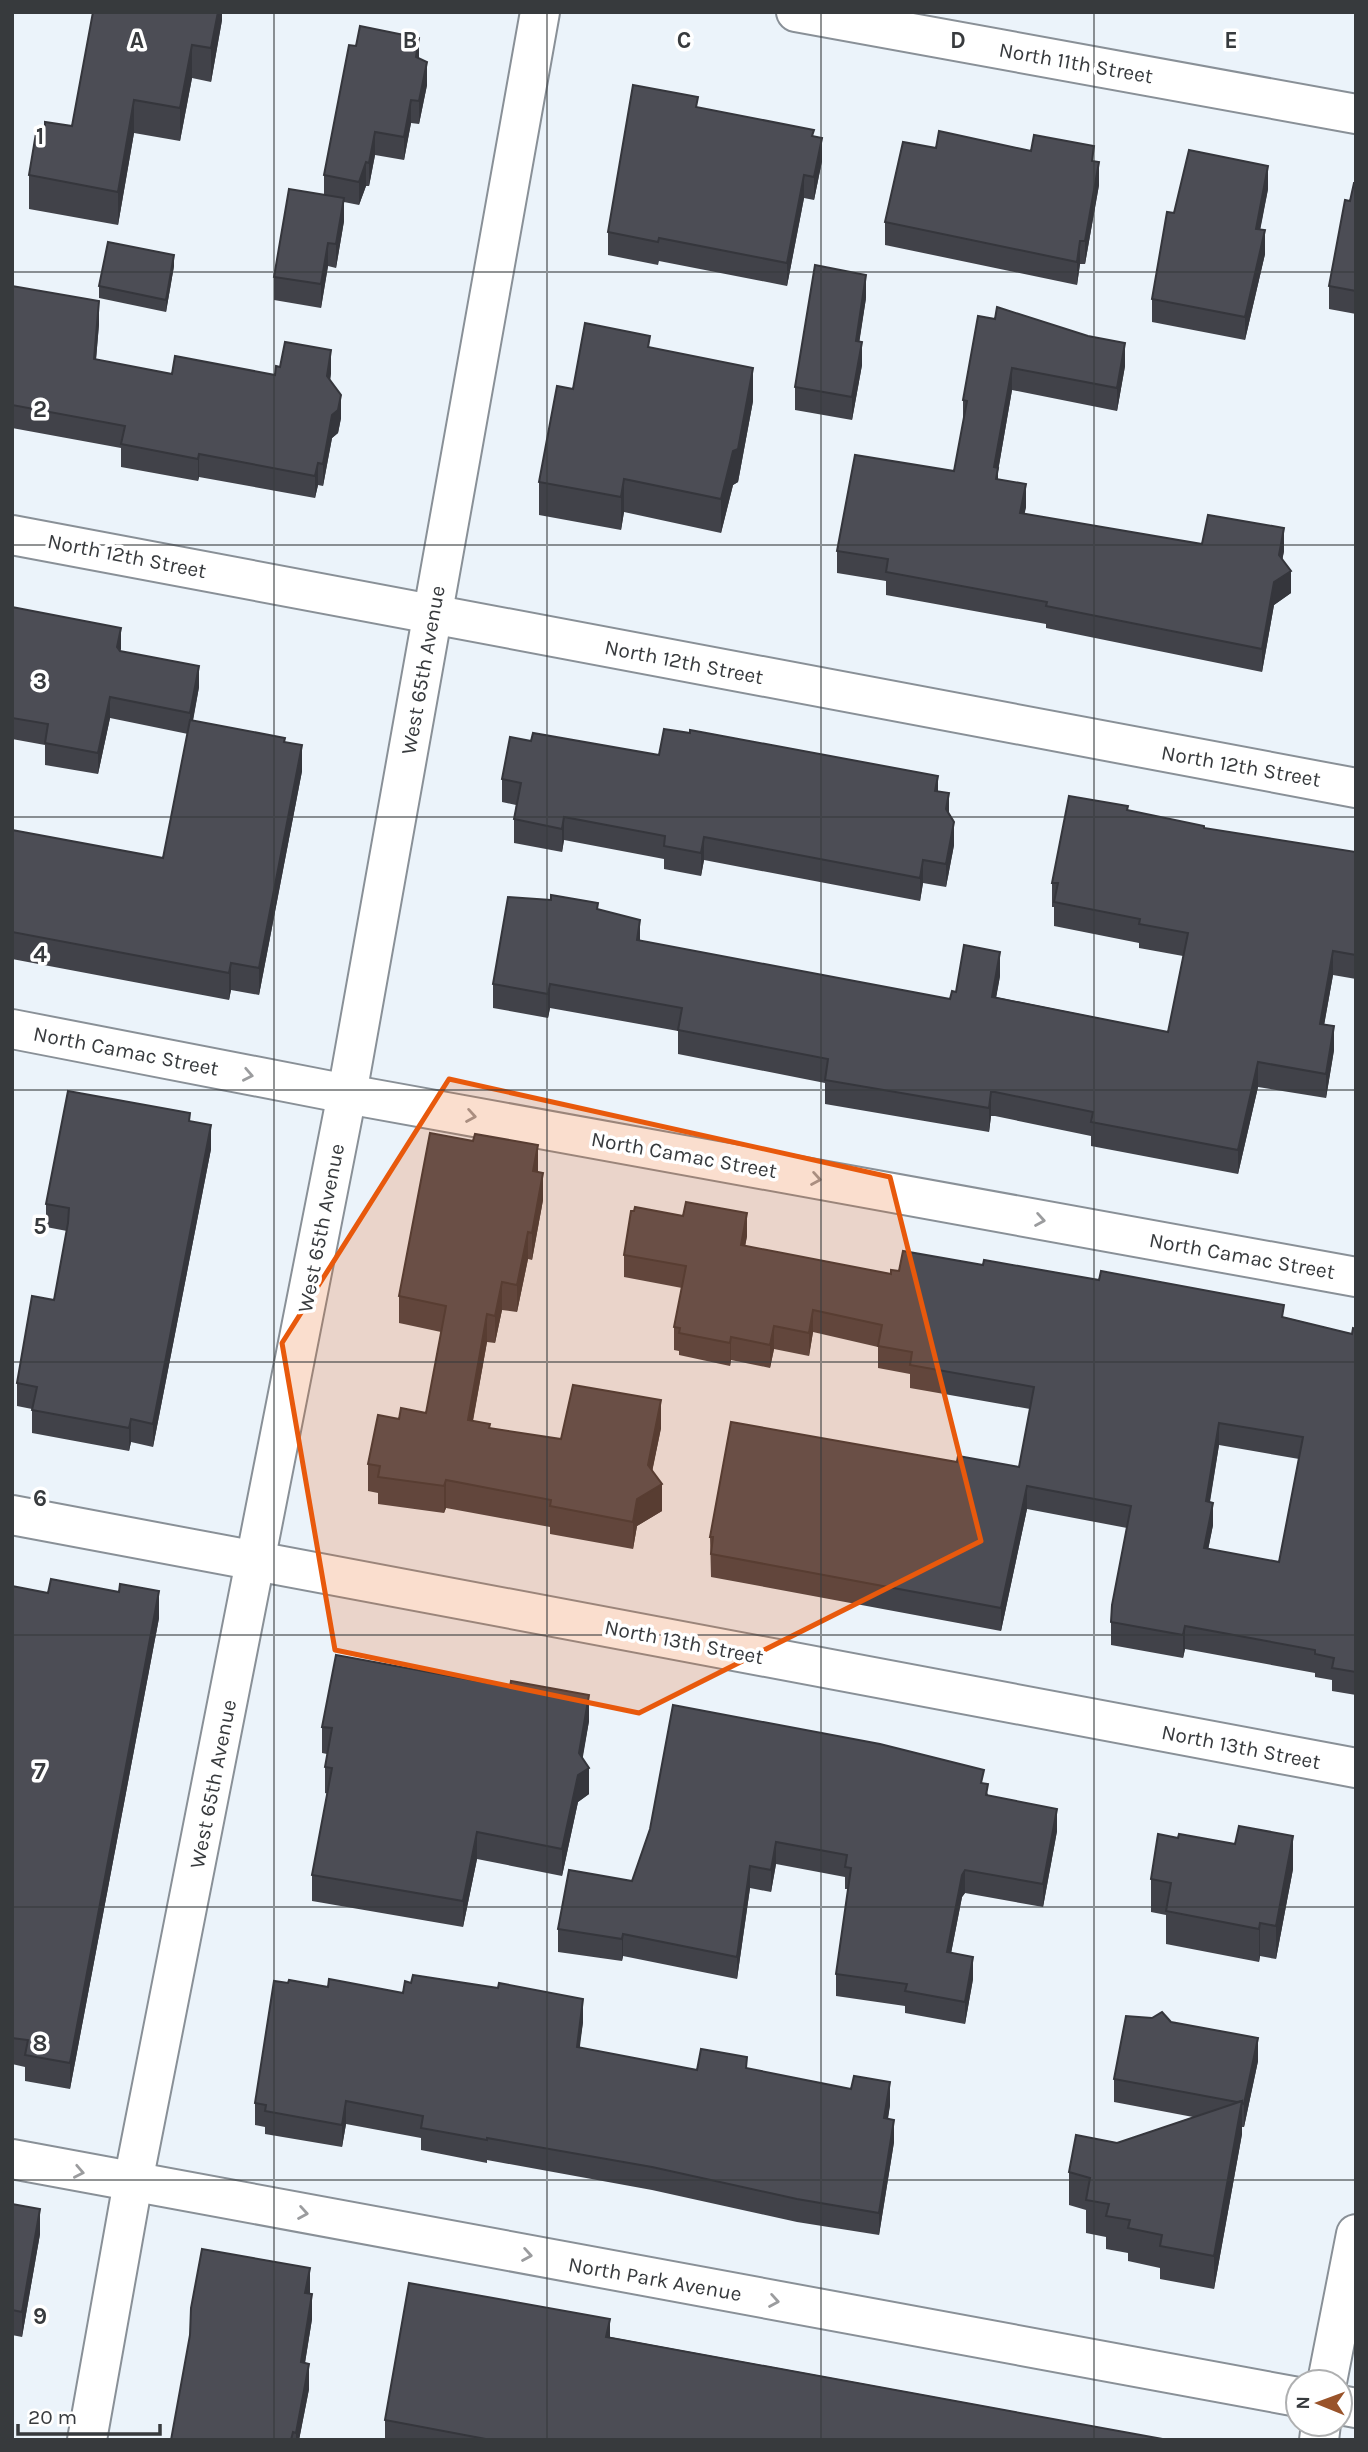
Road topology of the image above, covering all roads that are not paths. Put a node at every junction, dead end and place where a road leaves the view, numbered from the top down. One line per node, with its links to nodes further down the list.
1 (540, 12): 5 (street, West 65th Avenue)
2 (796, 12): 3 (street, North 11th Street)
3 (1356, 114)
4 (12, 535): 5 (street, North 12th Street)
5 (433, 614): 6 (street, North 12th Street); 8 (street, West 65th Avenue)
6 (1356, 788)
7 (12, 1030): 8 (street, North Camac Street, one-way to 8)
8 (347, 1094): 9 (street, North Camac Street, one-way to 9); 11 (street, West 65th Avenue)
9 (1356, 1277)
10 (12, 1515): 11 (street, North 13th Street)
11 (257, 1561): 12 (street, North 13th Street); 14 (street, West 65th Avenue)
12 (1356, 1768)
13 (12, 2159): 14 (street, North Park Avenue, one-way to 14)
14 (133, 2182): 17 (street, North Park Avenue, one-way to 17); 18 (street, West 65th Avenue)
15 (1356, 2234): 16 (street)
16 (1330, 2368)
17 (1284, 2395)
18 (87, 2440)

